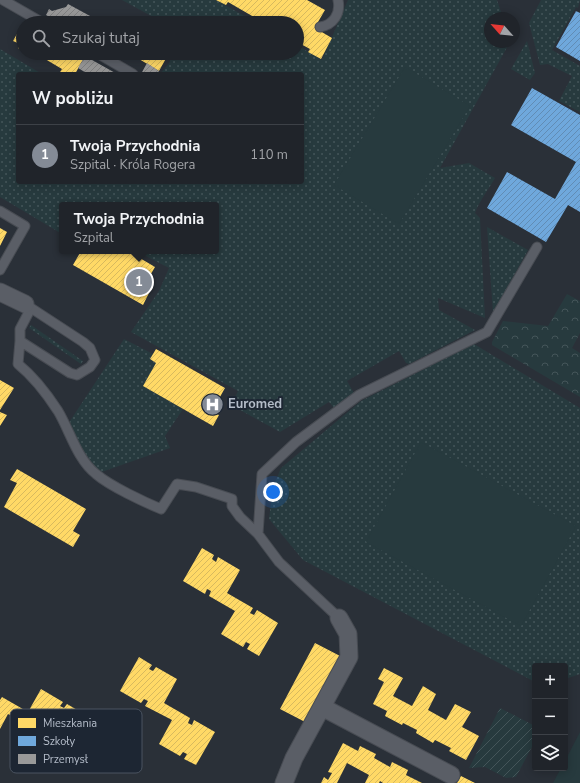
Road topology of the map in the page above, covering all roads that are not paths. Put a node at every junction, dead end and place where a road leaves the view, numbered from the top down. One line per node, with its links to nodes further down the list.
1 (3, 0): 3 (lane)
2 (338, 0): 4 (lane)
3 (31, 16)
4 (320, 27)
5 (109, 60): 6 (lane)
6 (130, 72)
7 (0, 212): 9 (lane)
8 (537, 247): 13 (lane)
9 (0, 270)
10 (0, 292): 11 (street)
11 (28, 306): 12 (lane); 12 (lane)
12 (20, 341): 13 (lane)
13 (258, 534): 14 (lane)
14 (339, 618): 15 (street)
15 (322, 706): 16 (street); 17 (street)
16 (451, 775)
17 (284, 783)

